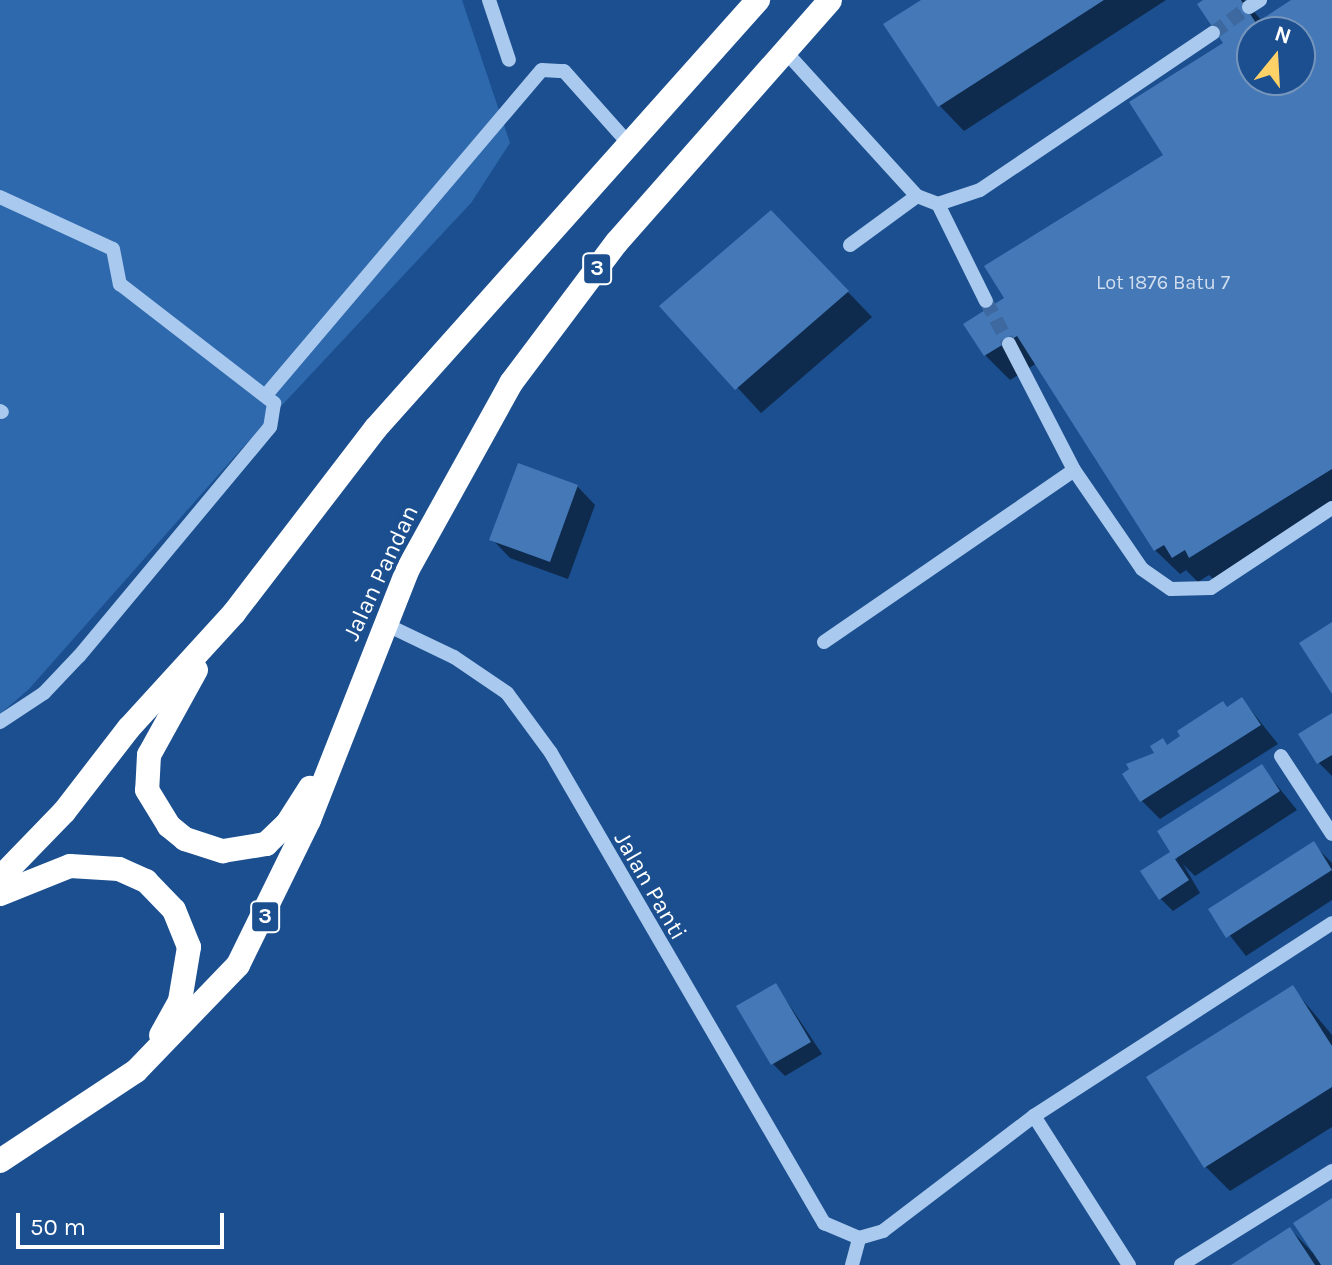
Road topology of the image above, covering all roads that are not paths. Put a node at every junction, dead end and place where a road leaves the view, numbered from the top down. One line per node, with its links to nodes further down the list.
1 (489, 0): 6 (street)
2 (758, 0): 7 (highway, 3)
3 (830, 0): 5 (highway, Jalan Pandan / 3)
4 (1213, 33): 10 (street)
5 (784, 50): 8 (street); 18 (highway, Jalan Pandan / 3)
6 (509, 60)
7 (629, 144): 14 (street); 17 (highway, 3)
8 (917, 196): 10 (street); 11 (street)
9 (0, 197): 14 (street)
10 (938, 204): 12 (street)
11 (850, 245)
12 (986, 301)
13 (1009, 344): 15 (street)
14 (266, 395): 20 (street)
15 (1074, 470): 16 (street); 19 (street)
16 (1332, 508)
17 (234, 613): 21 (highway); 24 (highway, 3)
18 (385, 624): 21 (highway, Jalan Pandan / 3); 31 (street, Jalan Panti)
19 (824, 642)
20 (0, 722)
21 (343, 731): 27 (highway, Jalan Pandan / 3)
22 (1281, 756): 23 (street)
23 (1332, 834)
24 (0, 878)
25 (0, 894): 27 (highway)
26 (1332, 923): 28 (street)
27 (136, 1071): 29 (highway, Jalan Pandan / 3)
28 (1034, 1116): 31 (street); 33 (street)
29 (0, 1161)
30 (1332, 1171): 34 (street)
31 (859, 1238): 32 (street)
32 (852, 1265)
33 (1129, 1265)
34 (1181, 1265)

